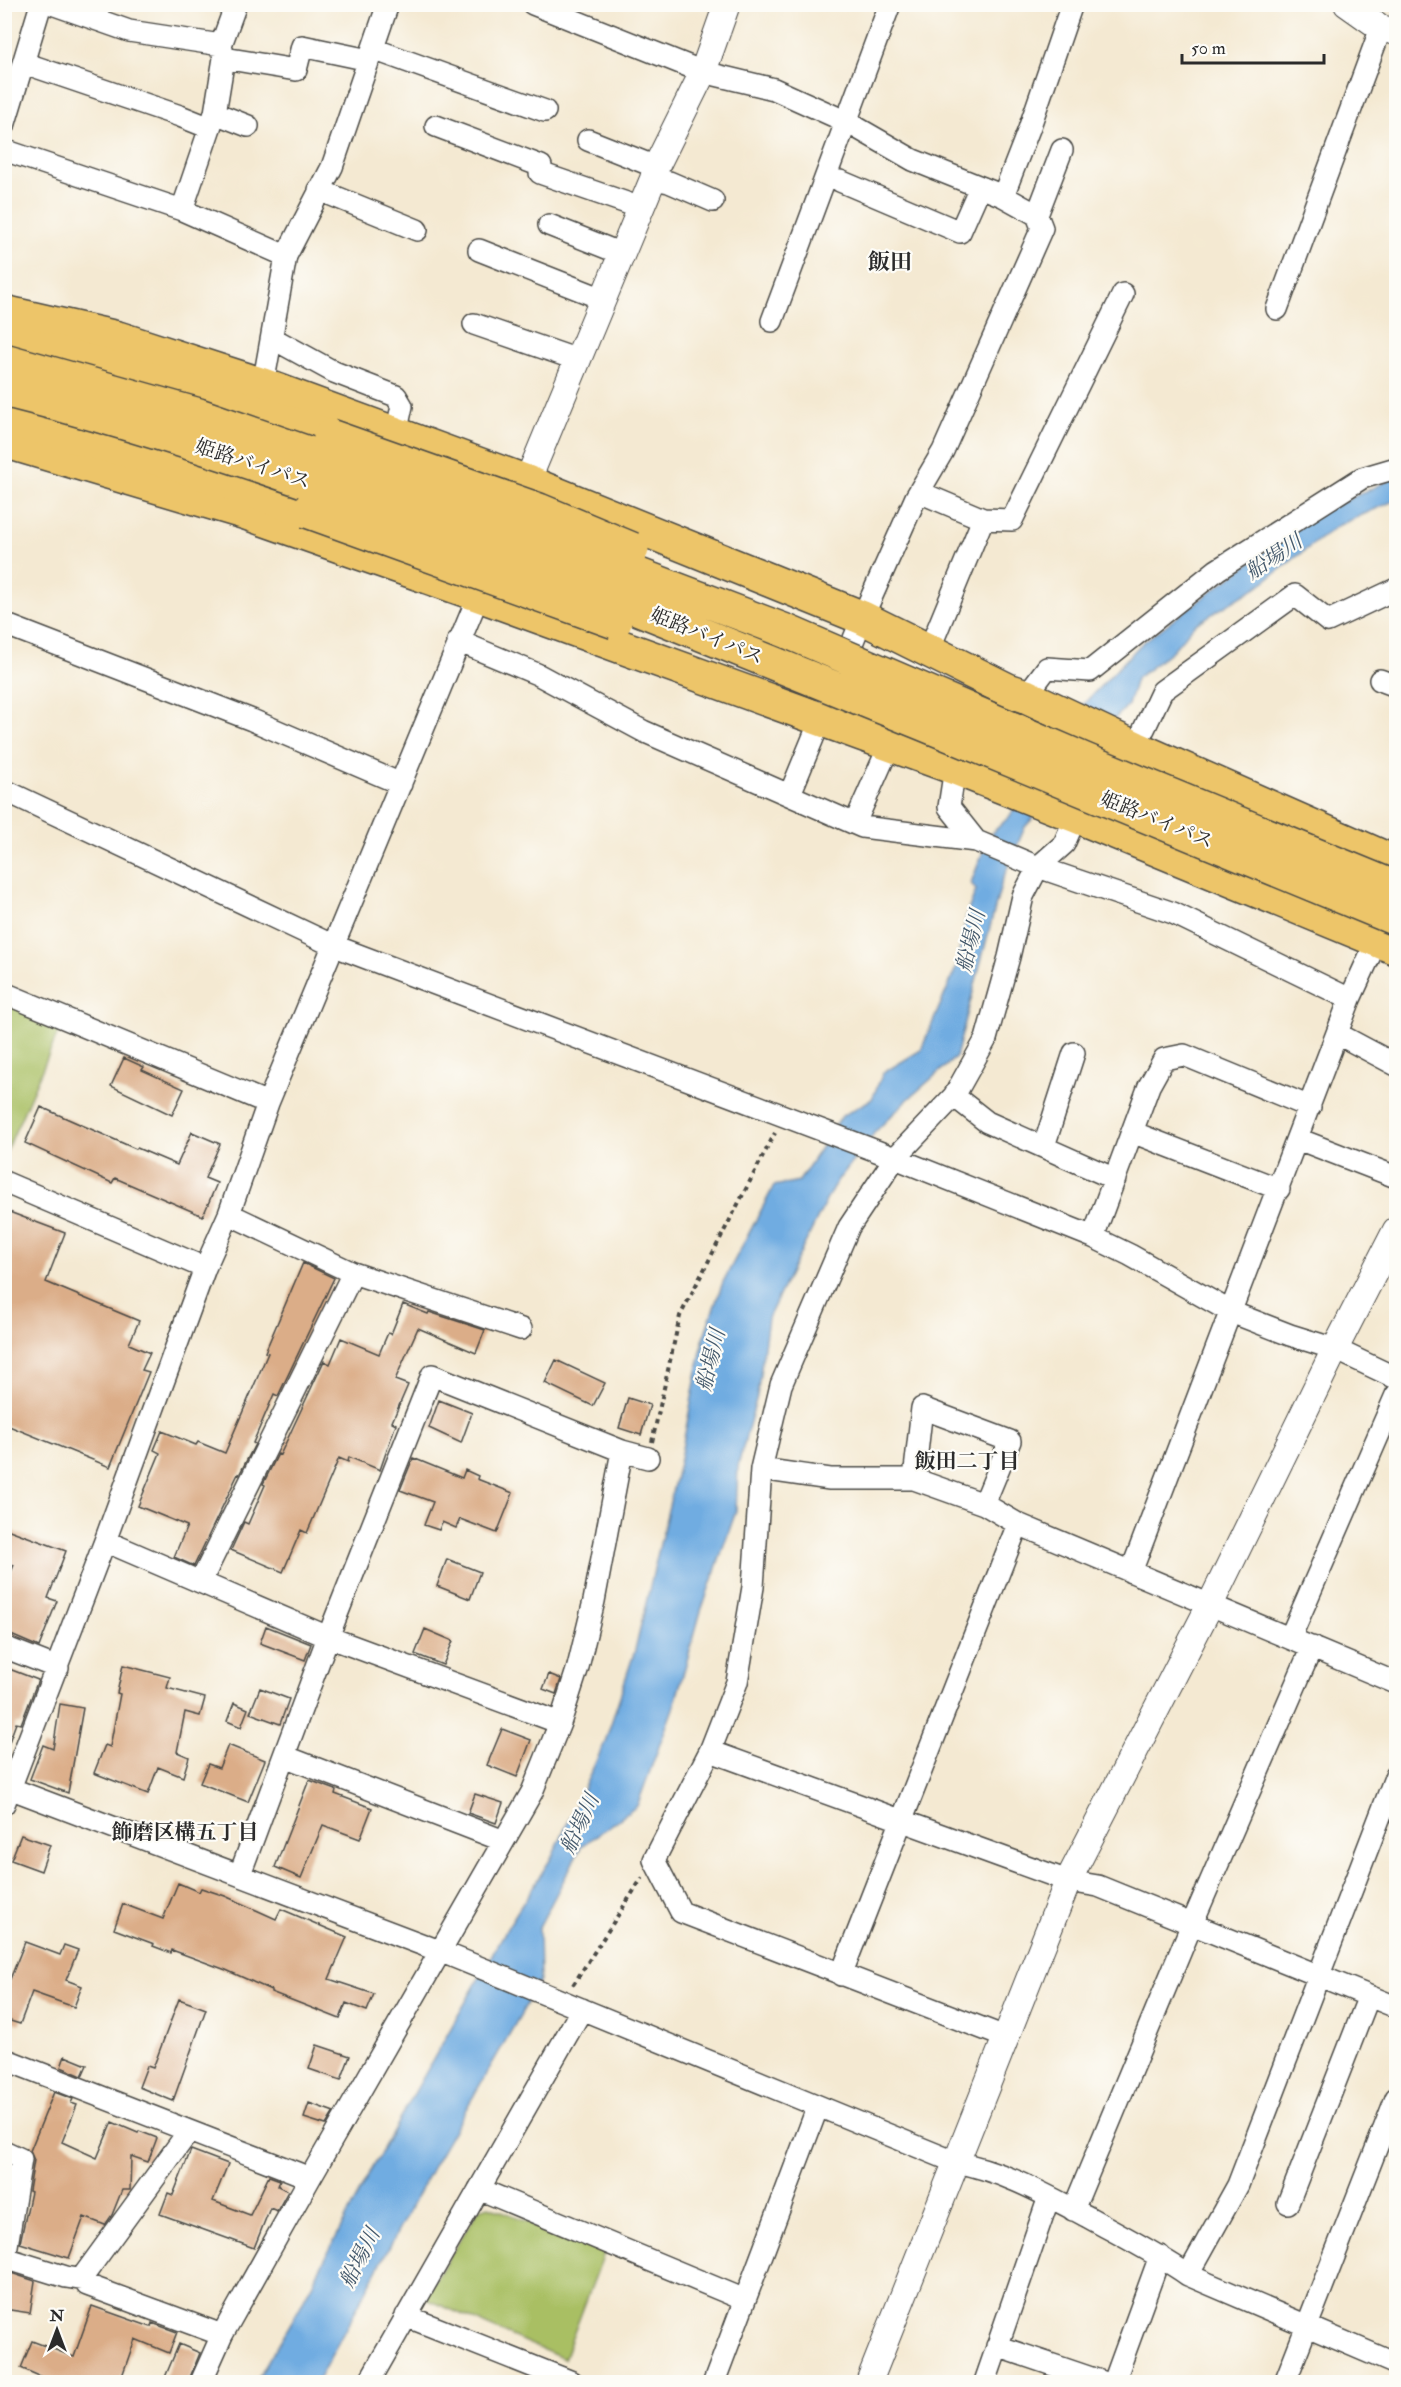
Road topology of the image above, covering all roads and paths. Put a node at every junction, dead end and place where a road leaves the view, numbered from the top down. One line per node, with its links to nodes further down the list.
1 (41, 4): 13 (street)
2 (52, 4): 11 (street)
3 (236, 4): 11 (street)
4 (388, 4): 12 (street)
5 (534, 4): 14 (street)
6 (727, 4): 14 (street)
7 (890, 4): 17 (street)
8 (1072, 4): 28 (street)
9 (1347, 4): 10 (street)
10 (1389, 30): 40 (street)
11 (222, 52): 12 (street); 16 (street)
12 (371, 54): 15 (street); 27 (street)
13 (24, 63): 16 (street); 18 (street)
14 (703, 72): 17 (street); 24 (street)
15 (545, 111)
16 (213, 121): 19 (street); 31 (street)
17 (847, 122): 26 (street); 42 (street)
18 (4, 126)
19 (248, 126)
20 (436, 126): 30 (street)
21 (588, 140): 24 (street)
22 (4, 150): 31 (street)
23 (1062, 150): 32 (street)
24 (655, 173): 29 (street); 30 (street)
25 (840, 181): 26 (street)
26 (980, 187): 28 (street)
27 (319, 190): 34 (street); 37 (street)
28 (1003, 196): 32 (street)
29 (713, 201)
30 (641, 208): 36 (street)
31 (182, 210): 37 (street)
32 (1037, 215): 55 (street)
33 (549, 225): 36 (street)
34 (417, 230)
35 (479, 250): 39 (street)
36 (622, 254): 39 (street)
37 (286, 256): 45 (street)
38 (1123, 294): 56 (street)
39 (603, 299): 47 (street)
40 (1277, 309)
41 (4, 312): 48 (highway)
42 (772, 321)
43 (474, 324): 47 (street)
44 (4, 338): 61 (highway, bridge)
45 (272, 338): 48 (street); 51 (street)
46 (4, 360): 61 (highway, 姫路バイパス, bridge)
47 (578, 360): 54 (street)
48 (263, 385): 51 (highway)
49 (4, 390): 68 (highway, 姫路バイパス, bridge)
50 (4, 418): 68 (highway, bridge)
51 (396, 434): 54 (highway)
52 (4, 441): 58 (highway)
53 (1396, 468): 64 (street)
54 (527, 482): 58 (street); 59 (highway)
55 (919, 492): 56 (street); 59 (street)
56 (983, 519): 63 (street)
57 (1396, 589): 66 (street)
58 (479, 595): 62 (street); 65 (highway)
59 (863, 618): 63 (highway); 65 (street)
60 (4, 624): 69 (street)
61 (786, 632): 77 (highway, 姫路バイパス, bridge)
62 (458, 641): 69 (street); 71 (street)
63 (929, 650): 64 (highway)
64 (1017, 693): 66 (highway); 68 (street)
65 (820, 719): 67 (highway); 71 (street)
66 (1140, 738): 75 (highway)
67 (890, 744): 68 (highway); 73 (street)
68 (955, 752): 72 (highway); 74 (street); 78 (highway, 姫路バイパス, bridge)
69 (401, 784): 79 (street)
70 (6, 793): 79 (street)
71 (790, 794): 73 (street)
72 (1076, 816): 76 (street); 78 (highway)
73 (855, 823): 74 (street)
74 (976, 841): 76 (street)
75 (1396, 863)
76 (1038, 867): 81 (street); 85 (street)
77 (1396, 888)
78 (1390, 936): 81 (street)
79 (332, 945): 86 (street); 88 (street)
80 (4, 993): 86 (street)
81 (1350, 999): 82 (street)
82 (1338, 1034): 84 (street); 87 (street)
83 (1074, 1053): 91 (street)
84 (1396, 1065)
85 (954, 1096): 91 (street); 92 (street)
86 (268, 1103): 97 (street)
87 (1310, 1107): 89 (street); 90 (street)
88 (784, 1117): 92 (street); 108 (path)
89 (1132, 1132): 94 (street); 96 (street)
90 (1298, 1138): 93 (street); 96 (street)
91 (1044, 1146): 94 (street)
92 (895, 1158): 99 (street); 109 (street)
93 (1396, 1177)
94 (1115, 1179): 99 (street)
95 (4, 1182): 100 (street)
96 (1279, 1189): 102 (street)
97 (229, 1214): 100 (street); 101 (street)
98 (1396, 1230): 104 (street)
99 (1093, 1237): 102 (street)
100 (205, 1268): 113 (street)
101 (353, 1273): 103 (street); 115 (street)
102 (1231, 1312): 104 (street); 114 (street)
103 (520, 1329)
104 (1335, 1349): 105 (street); 116 (street)
105 (1396, 1378)
106 (1396, 1395): 118 (street)
107 (622, 1451): 108 (street); 117 (street); 123 (street)
108 (648, 1458)
109 (761, 1469): 110 (street); 124 (street)
110 (914, 1479): 111 (street); 111 (street)
111 (984, 1504): 112 (street)
112 (1018, 1524): 114 (street); 128 (street)
113 (105, 1541): 115 (street); 121 (street)
114 (1131, 1572): 116 (street)
115 (201, 1581): 117 (street)
116 (1210, 1605): 118 (street); 132 (street)
117 (328, 1637): 123 (street); 125 (street)
118 (1290, 1638): 120 (street)
119 (4, 1647): 121 (street)
120 (1312, 1647): 122 (street); 133 (street)
121 (58, 1668): 127 (street)
122 (1396, 1683)
123 (560, 1723): 129 (street)
124 (710, 1751): 128 (street); 130 (street)
125 (284, 1756): 129 (street); 131 (street)
126 (1396, 1775): 136 (street)
127 (6, 1793): 131 (street)
128 (903, 1821): 132 (street); 135 (street)
129 (504, 1841): 134 (street)
130 (654, 1860): 135 (street); 138 (path)
131 (240, 1874): 134 (street)
132 (1068, 1881): 133 (street); 140 (street)
133 (1192, 1924): 136 (street); 151 (street)
134 (442, 1952): 138 (street); 147 (street)
135 (841, 1975): 140 (street)
136 (1319, 1976): 137 (street); 153 (street)
137 (1369, 1996): 139 (street); 150 (street)
138 (573, 2005): 143 (street); 148 (street)
139 (1396, 2007)
140 (1005, 2037): 146 (street)
141 (4, 2059): 144 (street)
142 (1396, 2098): 157 (street)
143 (818, 2106): 146 (street); 155 (street)
144 (189, 2131): 147 (street); 154 (street)
145 (4, 2151): 154 (street)
146 (955, 2162): 149 (street); 165 (street)
147 (310, 2178): 158 (street)
148 (479, 2189): 155 (street); 156 (street)
149 (1049, 2197): 151 (street); 159 (street)
150 (1288, 2202)
151 (1073, 2210): 152 (street)
152 (1160, 2256): 153 (street); 168 (street)
153 (1188, 2276): 157 (street)
154 (85, 2280): 158 (street)
155 (745, 2300): 164 (street)
156 (406, 2316): 162 (street); 163 (street)
157 (1307, 2326): 160 (street); 169 (street)
158 (222, 2335): 161 (street)
159 (997, 2346): 166 (street); 167 (street)
160 (1395, 2360)
161 (201, 2382)
162 (369, 2382)
163 (572, 2382)
164 (714, 2382)
165 (869, 2382)
166 (985, 2382)
167 (1103, 2382)
168 (1114, 2382)
169 (1285, 2382)

